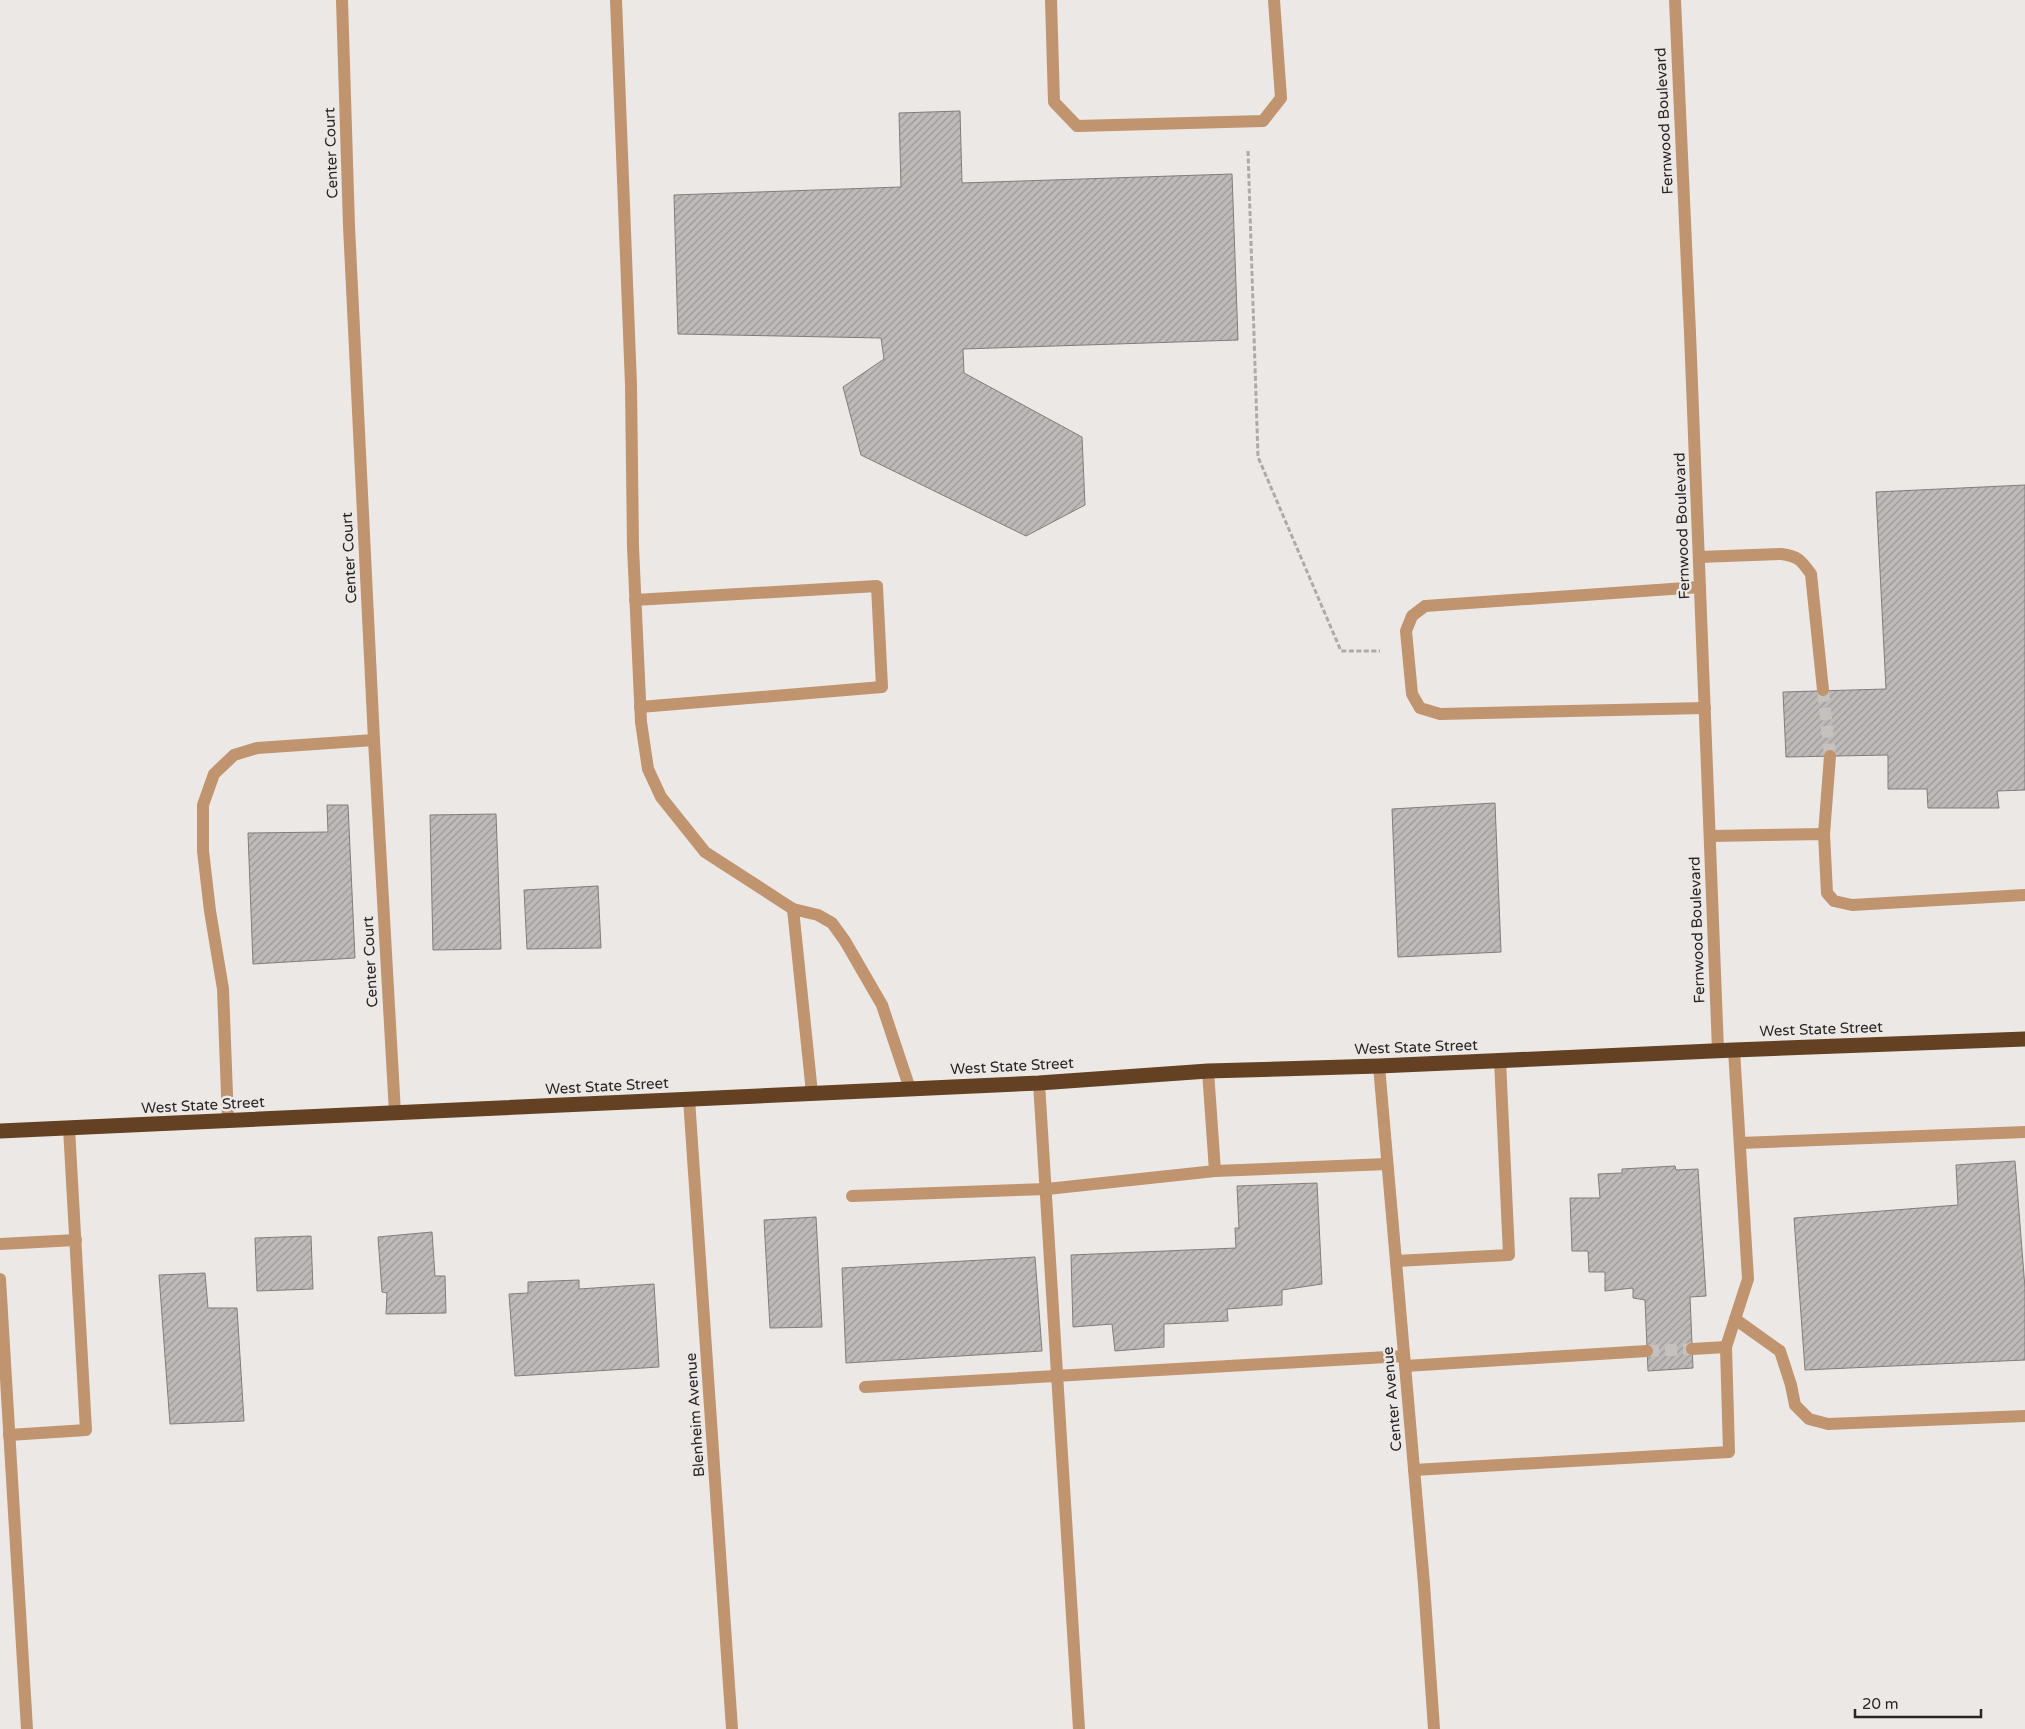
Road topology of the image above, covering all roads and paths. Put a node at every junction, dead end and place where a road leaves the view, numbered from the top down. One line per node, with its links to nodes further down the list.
1 (342, 0): 14 (street, Center Court)
2 (616, 0): 9 (street)
3 (1051, 0): 6 (street)
4 (1274, 0): 6 (street)
5 (1675, 0): 7 (street, Fernwood Boulevard)
6 (1248, 121): 10 (path)
7 (1699, 557): 8 (street, Fernwood Boulevard); 11 (street)
8 (1700, 587): 10 (street); 13 (street, Fernwood Boulevard)
9 (635, 600): 12 (street); 12 (street)
10 (1408, 651): 13 (street)
11 (1823, 690)
12 (640, 707): 19 (street)
13 (1705, 708): 17 (street, Fernwood Boulevard)
14 (374, 740): 30 (street, Center Court); 31 (street)
15 (1830, 756): 16 (street)
16 (1824, 834): 17 (street); 18 (street)
17 (1710, 836): 21 (street, Fernwood Boulevard)
18 (2025, 895)
19 (793, 909): 27 (street); 28 (street)
20 (2025, 1039): 22 (highway, West State Street)
21 (1718, 1050): 22 (highway, West State Street); 23 (highway, West State Street)
22 (1734, 1050): 35 (street)
23 (1500, 1060): 24 (highway, West State Street); 42 (street)
24 (1379, 1066): 25 (highway, West State Street); 36 (street, Center Avenue)
25 (1208, 1071): 26 (highway, West State Street); 37 (street)
26 (1039, 1082): 27 (highway, West State Street); 38 (street)
27 (910, 1089): 28 (highway, West State Street)
28 (812, 1093): 29 (highway, West State Street)
29 (689, 1100): 30 (highway, West State Street); 55 (street, Blenheim Avenue)
30 (395, 1114): 31 (highway, West State Street)
31 (228, 1121): 32 (highway, West State Street)
32 (70, 1128): 33 (highway, West State Street); 40 (street)
33 (0, 1132)
34 (2025, 1132): 35 (street)
35 (1740, 1143): 44 (street)
36 (1387, 1164): 37 (street); 42 (street, Center Avenue)
37 (1215, 1171): 38 (street)
38 (1046, 1189): 39 (street); 49 (street)
39 (852, 1196)
40 (76, 1240): 41 (street); 52 (street)
41 (0, 1244)
42 (1396, 1261): 48 (street, Center Avenue)
43 (0, 1280): 52 (street)
44 (1735, 1320): 45 (street); 51 (street)
45 (1726, 1347): 46 (street); 53 (street)
46 (1692, 1349)
47 (1647, 1351): 48 (street)
48 (1405, 1361): 49 (street); 53 (street, Center Avenue)
49 (1057, 1376): 50 (street); 56 (street)
50 (865, 1387)
51 (2025, 1416)
52 (10, 1435): 54 (street)
53 (1414, 1470): 57 (street, Center Avenue)
54 (27, 1729)
55 (732, 1729)
56 (1079, 1729)
57 (1434, 1729)

